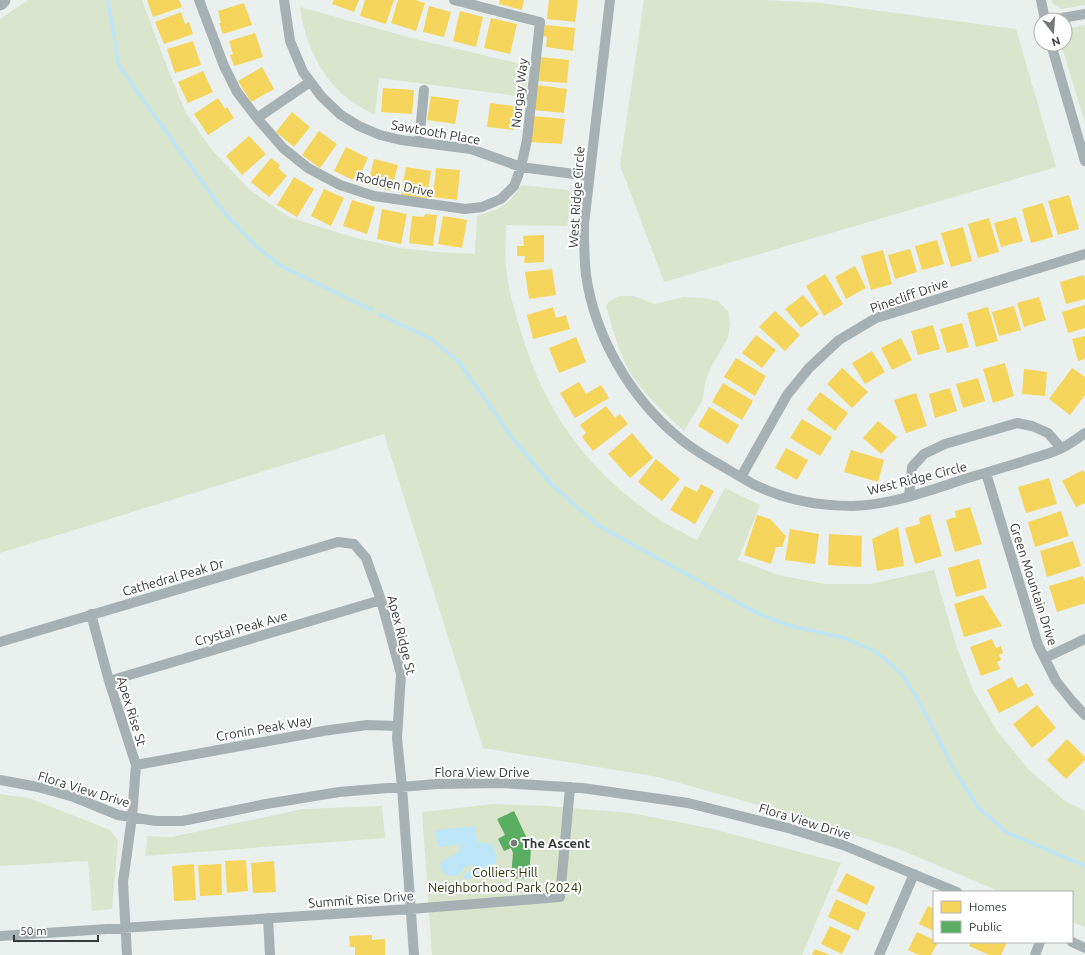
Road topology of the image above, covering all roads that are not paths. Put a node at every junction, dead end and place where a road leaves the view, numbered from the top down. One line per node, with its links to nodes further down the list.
1 (3, 0): 7 (street)
2 (199, 0): 14 (street, Rodden Drive)
3 (284, 0): 12 (street, Sawtooth Place)
4 (454, 0): 17 (street, Norgay Way)
5 (610, 0): 18 (street, West Ridge Circle)
6 (1041, 0): 8 (street)
7 (0, 2)
8 (1043, 12)
9 (1085, 14): 10 (street)
10 (1073, 16)
11 (1053, 52): 16 (street)
12 (310, 82): 14 (street); 15 (street, Sawtooth Place)
13 (424, 90): 15 (street)
14 (257, 118): 17 (street, Rodden Drive)
15 (419, 142): 17 (street, Sawtooth Place)
16 (1085, 161)
17 (521, 167): 18 (street, Sawtooth Place)
18 (589, 176): 23 (street, West Ridge Circle)
19 (1085, 254): 23 (street, Pinecliff Drive)
20 (1085, 433): 21 (street, West Ridge Circle)
21 (1061, 448): 22 (street, West Ridge Circle); 24 (street)
22 (986, 473): 24 (street, West Ridge Circle); 30 (street, Green Mountain Drive)
23 (741, 477): 24 (street, West Ridge Circle)
24 (909, 496)
25 (354, 544): 26 (street, Apex Ridge St); 27 (street, Cathedral Peak Dr)
26 (381, 600): 31 (street, Crystal Peak Ave); 33 (street, Apex Ridge St)
27 (91, 614): 29 (street, Cathedral Peak Dr); 31 (street, Apex Rise St)
28 (1085, 639): 30 (street)
29 (0, 642)
30 (1045, 658): 32 (street, Green Mountain Drive)
31 (109, 680): 34 (street, Apex Rise St)
32 (1085, 715)
33 (398, 726): 34 (street, Cronin Peak Way); 36 (street, Apex Ridge St)
34 (136, 765): 38 (street, Apex Rise St)
35 (0, 780): 38 (street, Flora View Drive)
36 (402, 787): 37 (street, Flora View Drive); 38 (street, Flora View Drive); 41 (street, Apex Ridge St)
37 (570, 788): 39 (street, Flora View Drive); 41 (street, Summit Rise Drive)
38 (132, 817): 43 (street, Apex Rise St)
39 (914, 874): 40 (street, Flora View Drive); 51 (street)
40 (955, 891)
41 (411, 909): 42 (street, Summit Rise Drive); 50 (street, Apex Ridge St)
42 (268, 918): 43 (street, Summit Rise Drive); 49 (street)
43 (125, 929): 44 (street, Summit Rise Drive); 48 (street, Apex Rise St)
44 (0, 936)
45 (1073, 942): 47 (street)
46 (1040, 943): 52 (street)
47 (1085, 948)
48 (127, 955)
49 (270, 955)
50 (414, 955)
51 (879, 955)
52 (1035, 955)

